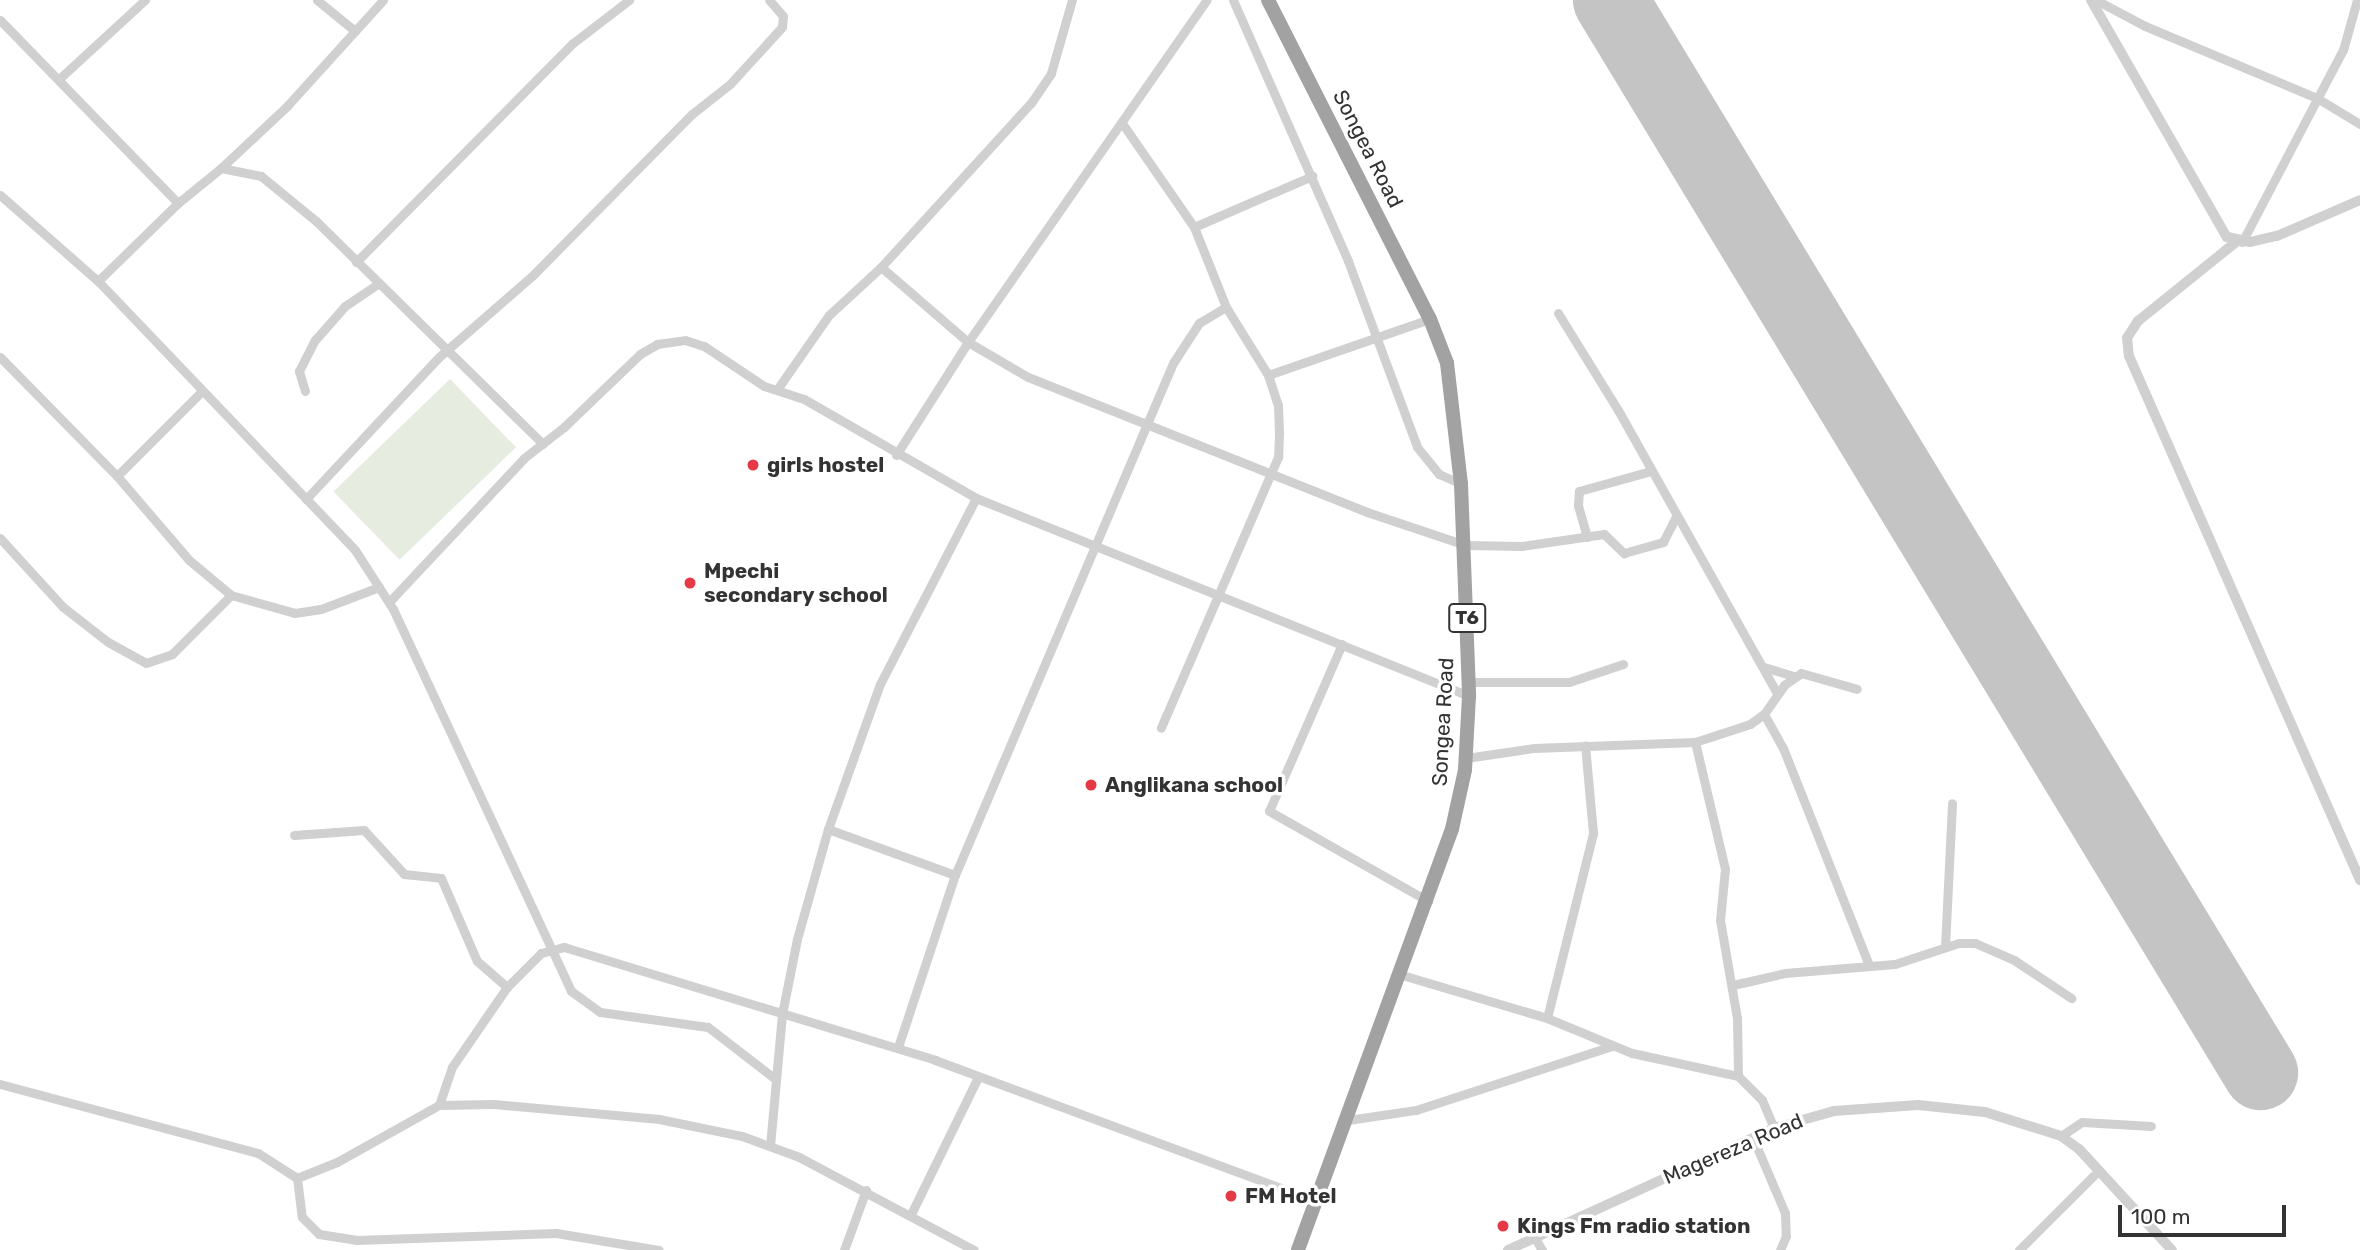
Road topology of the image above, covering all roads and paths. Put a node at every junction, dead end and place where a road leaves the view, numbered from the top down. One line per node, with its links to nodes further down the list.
1 (145, 0): 14 (street)
2 (317, 0): 13 (street)
3 (383, 0): 13 (street)
4 (629, 0): 25 (street)
5 (769, 0): 34 (street)
6 (1072, 0): 26 (street)
7 (1207, 0): 16 (street)
8 (1233, 0): 19 (street)
9 (1268, 0): 31 (highway, Songea Road / T6)
10 (2093, 0): 15 (street); 24 (street)
11 (2357, 0): 15 (street)
12 (0, 20): 14 (street)
13 (355, 31): 18 (street)
14 (59, 79): 22 (street)
15 (2317, 98): 17 (street); 24 (street)
16 (1122, 124): 23 (street); 33 (street)
17 (2360, 124)
18 (222, 168): 22 (street); 25 (street)
19 (1312, 176): 23 (street); 32 (street)
20 (0, 195): 27 (street)
21 (2360, 200): 24 (street)
22 (178, 203): 27 (street)
23 (1194, 227): 29 (street)
24 (2239, 242): 74 (street)
25 (356, 262): 28 (street)
26 (881, 267): 33 (street); 37 (street)
27 (99, 281): 39 (street)
28 (378, 284): 34 (street); 38 (street)
29 (1226, 307): 36 (street); 40 (street)
30 (1558, 313): 43 (street)
31 (1430, 319): 32 (street); 46 (highway, Songea Road / T6)
32 (1377, 336): 36 (street); 46 (street)
33 (968, 341): 40 (street); 42 (street)
34 (446, 351): 41 (street); 48 (street)
35 (0, 357): 45 (street)
36 (1268, 375): 44 (street)
37 (778, 388): 41 (street); 42 (street)
38 (305, 391)
39 (201, 392): 45 (street); 48 (street)
40 (1149, 425): 44 (street); 52 (street)
41 (543, 444): 57 (street)
42 (896, 455): 47 (street)
43 (1651, 471): 49 (street); 50 (street)
44 (1270, 473): 53 (street); 55 (street)
45 (117, 476): 56 (street)
46 (1461, 484): 53 (highway, Songea Road / T6)
47 (976, 498): 52 (street); 71 (street)
48 (306, 499): 54 (street)
49 (1676, 516): 50 (street); 60 (street)
50 (1587, 537): 53 (street)
51 (0, 538): 56 (street)
52 (1096, 544): 55 (street); 73 (street)
53 (1465, 545): 62 (highway, Songea Road / T6)
54 (379, 587): 56 (street); 57 (street)
55 (1221, 594): 58 (street); 66 (street)
56 (231, 595)
57 (389, 602): 77 (street)
58 (1342, 644): 62 (street); 75 (street)
59 (1623, 664): 62 (street)
60 (1764, 667): 61 (street); 64 (street)
61 (1793, 676): 63 (street); 64 (street)
62 (1469, 689): 69 (highway, Songea Road / T6)
63 (1857, 689)
64 (1777, 693): 65 (street)
65 (1764, 714): 67 (street); 78 (street)
66 (1161, 728)
67 (1695, 741): 68 (street); 80 (street)
68 (1585, 744): 69 (street); 84 (street)
69 (1466, 758): 75 (highway, Songea Road / T6)
70 (1952, 803): 76 (street)
71 (828, 829): 73 (street); 83 (street)
72 (294, 835): 81 (street)
73 (955, 875): 86 (street)
74 (2360, 880)
75 (1428, 901): 79 (highway, Songea Road / T6)
76 (1945, 947): 78 (street); 82 (street)
77 (548, 948): 81 (street); 83 (street); 89 (street)
78 (1868, 963): 80 (street)
79 (1402, 975): 84 (street); 92 (highway, Songea Road / T6)
80 (1732, 985): 87 (street)
81 (507, 987): 91 (street)
82 (2071, 998)
83 (782, 1014): 86 (street); 89 (street)
84 (1547, 1018): 85 (street)
85 (1612, 1045): 87 (street); 92 (street)
86 (898, 1048): 88 (street)
87 (1738, 1076): 94 (street)
88 (978, 1077): 101 (street); 102 (street)
89 (774, 1078): 97 (street)
90 (0, 1084): 99 (street)
91 (439, 1105): 97 (street); 99 (street)
92 (1348, 1120): 101 (highway, Songea Road / T6)
93 (2151, 1126): 95 (street)
94 (1774, 1128): 95 (street, Magereza Road); 96 (street, Magereza Road)
95 (2061, 1136): 98 (street, Magereza Road)
96 (1754, 1138): 103 (street, Magereza Road); 110 (street)
97 (770, 1146): 100 (street)
98 (2099, 1170): 111 (street); 112 (street, Magereza Road)
99 (297, 1178): 104 (street)
100 (866, 1190): 102 (street); 105 (street)
101 (1317, 1201): 107 (highway, Songea Road / T6)
102 (911, 1214): 106 (street)
103 (1535, 1238): 108 (street, Magereza Road); 109 (street)
104 (659, 1250)
105 (844, 1250)
106 (974, 1250)
107 (1298, 1250)
108 (1508, 1250)
109 (1542, 1250)
110 (1780, 1250)
111 (2019, 1250)
112 (2172, 1250)

